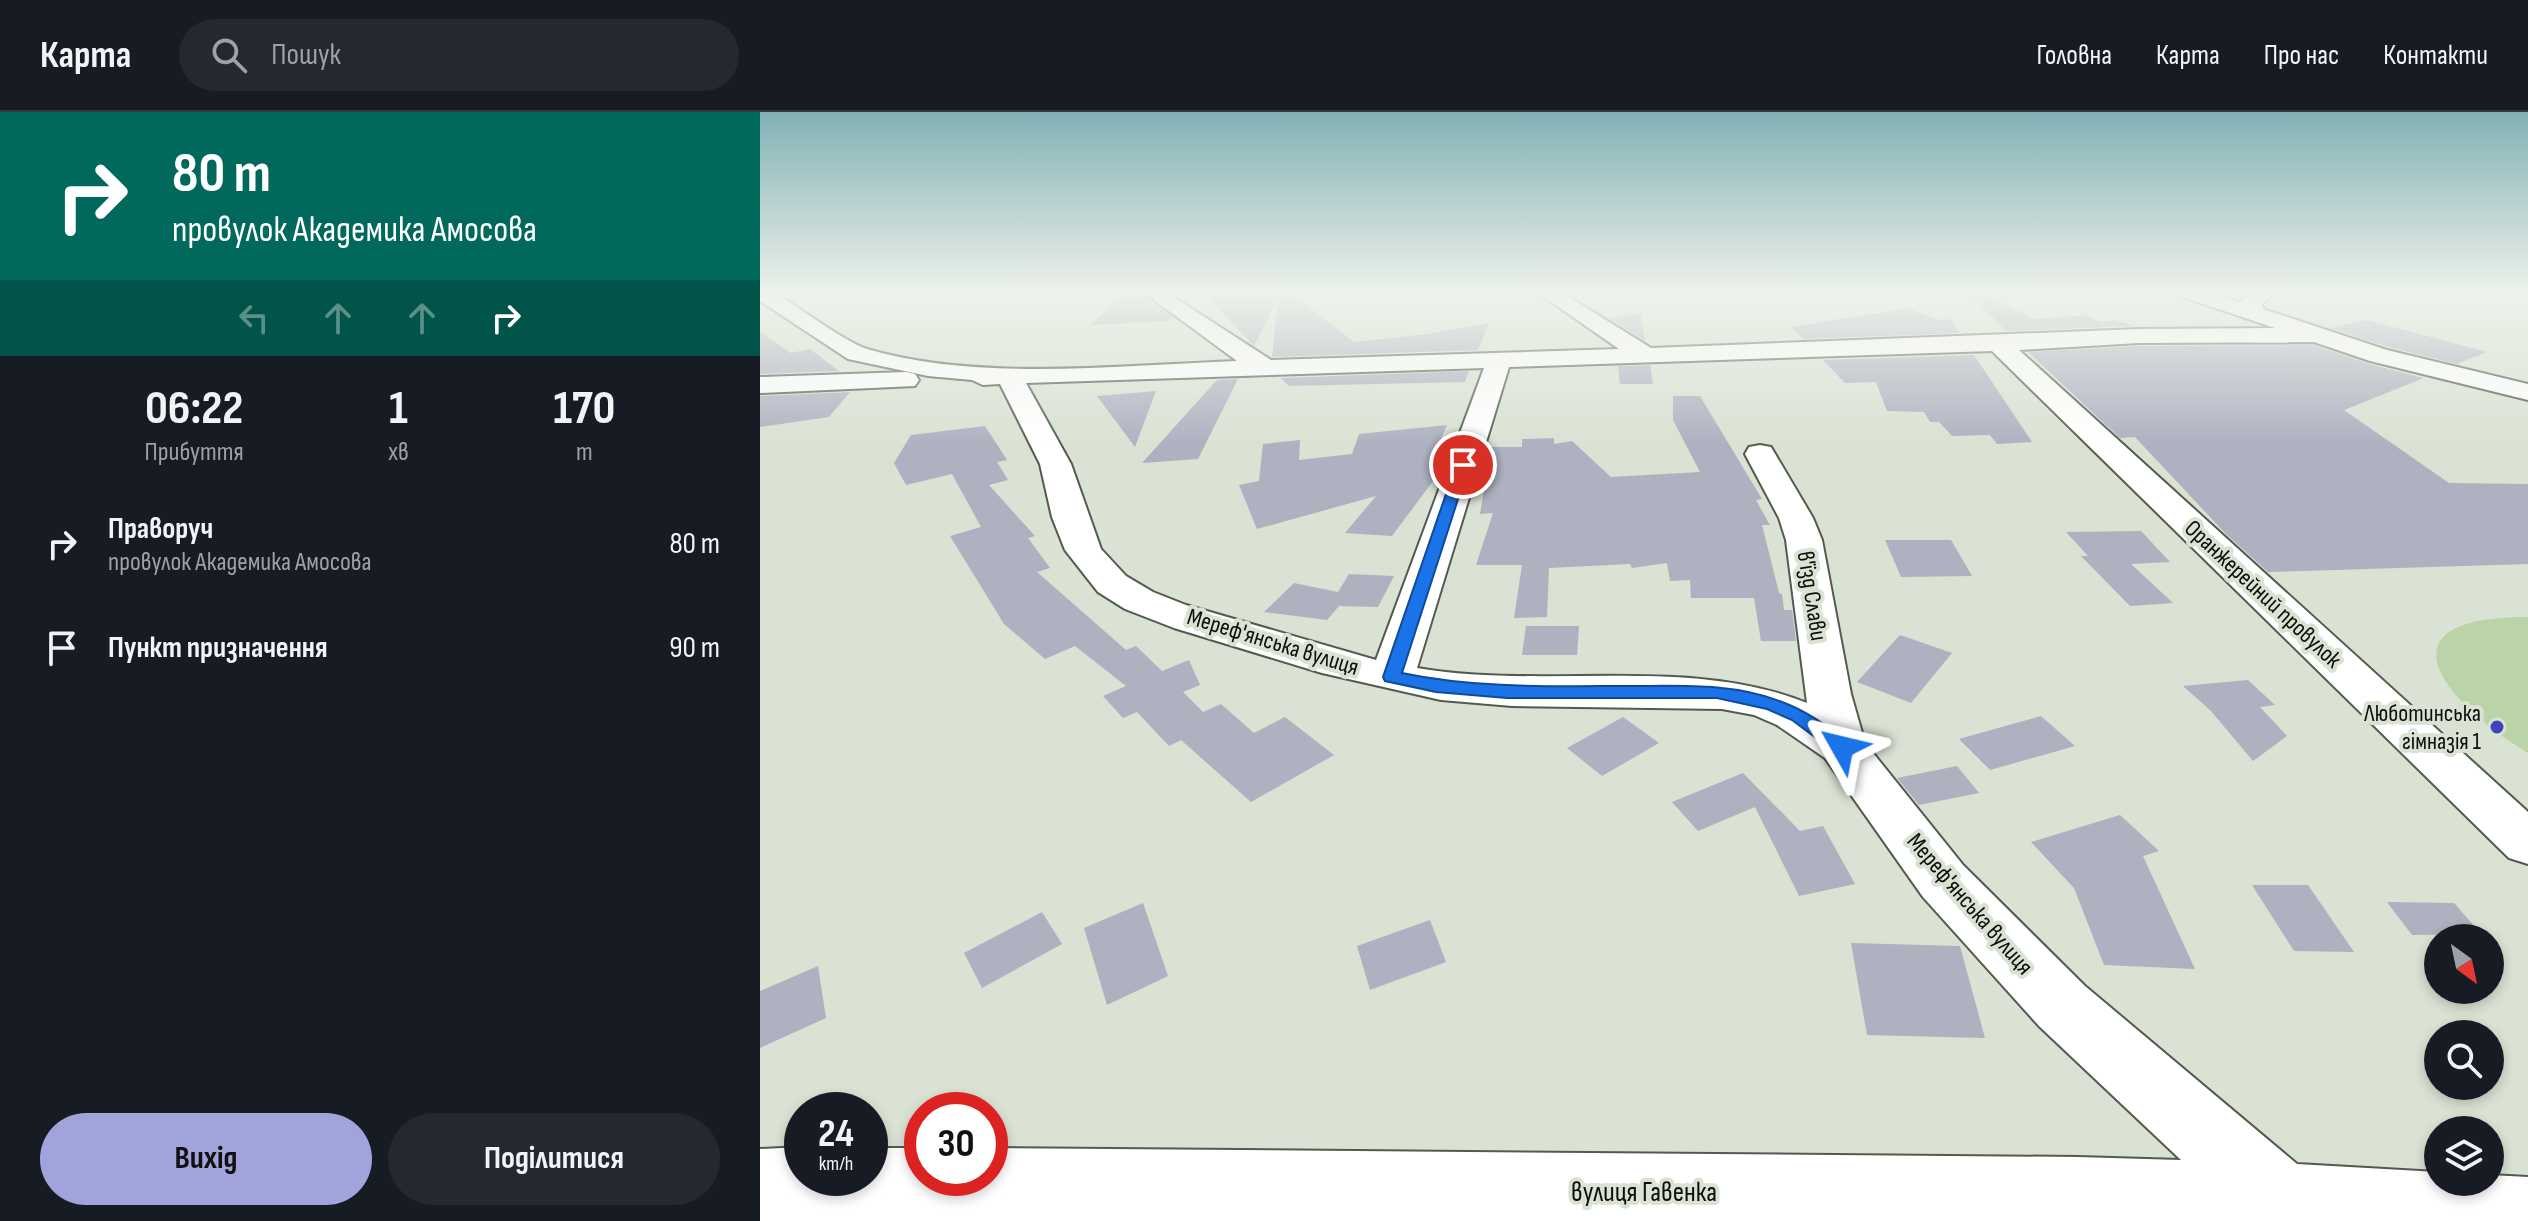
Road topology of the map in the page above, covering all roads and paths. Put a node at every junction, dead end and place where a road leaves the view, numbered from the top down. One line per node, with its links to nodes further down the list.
1 (841, 344): 10 (street)
2 (1226, 344): 9 (street)
3 (1628, 344): 7 (street)
4 (1998, 344): 5 (street); 7 (street); 16 (street, Оранжерейний провулок)
5 (2002, 344)
6 (2340, 344): 12 (street)
7 (1645, 355): 8 (street)
8 (1500, 359): 9 (street); 14 (street)
9 (1266, 368): 10 (street)
10 (1011, 376): 11 (street); 14 (street, Мереф'янська вулиця)
11 (760, 385)
12 (2528, 392)
13 (1760, 454): 15 (street, в'їзд Слави)
14 (1392, 677): 15 (street, Мереф'янська вулиця)
15 (1842, 747): 18 (street, Мереф'янська вулиця)
16 (2528, 844)
17 (760, 1187): 19 (street, вулиця Гавенка)
18 (2282, 1202): 19 (street, вулиця Гавенка); 20 (street, вулиця Гавенка)
19 (2107, 1208)
20 (2528, 1219)

